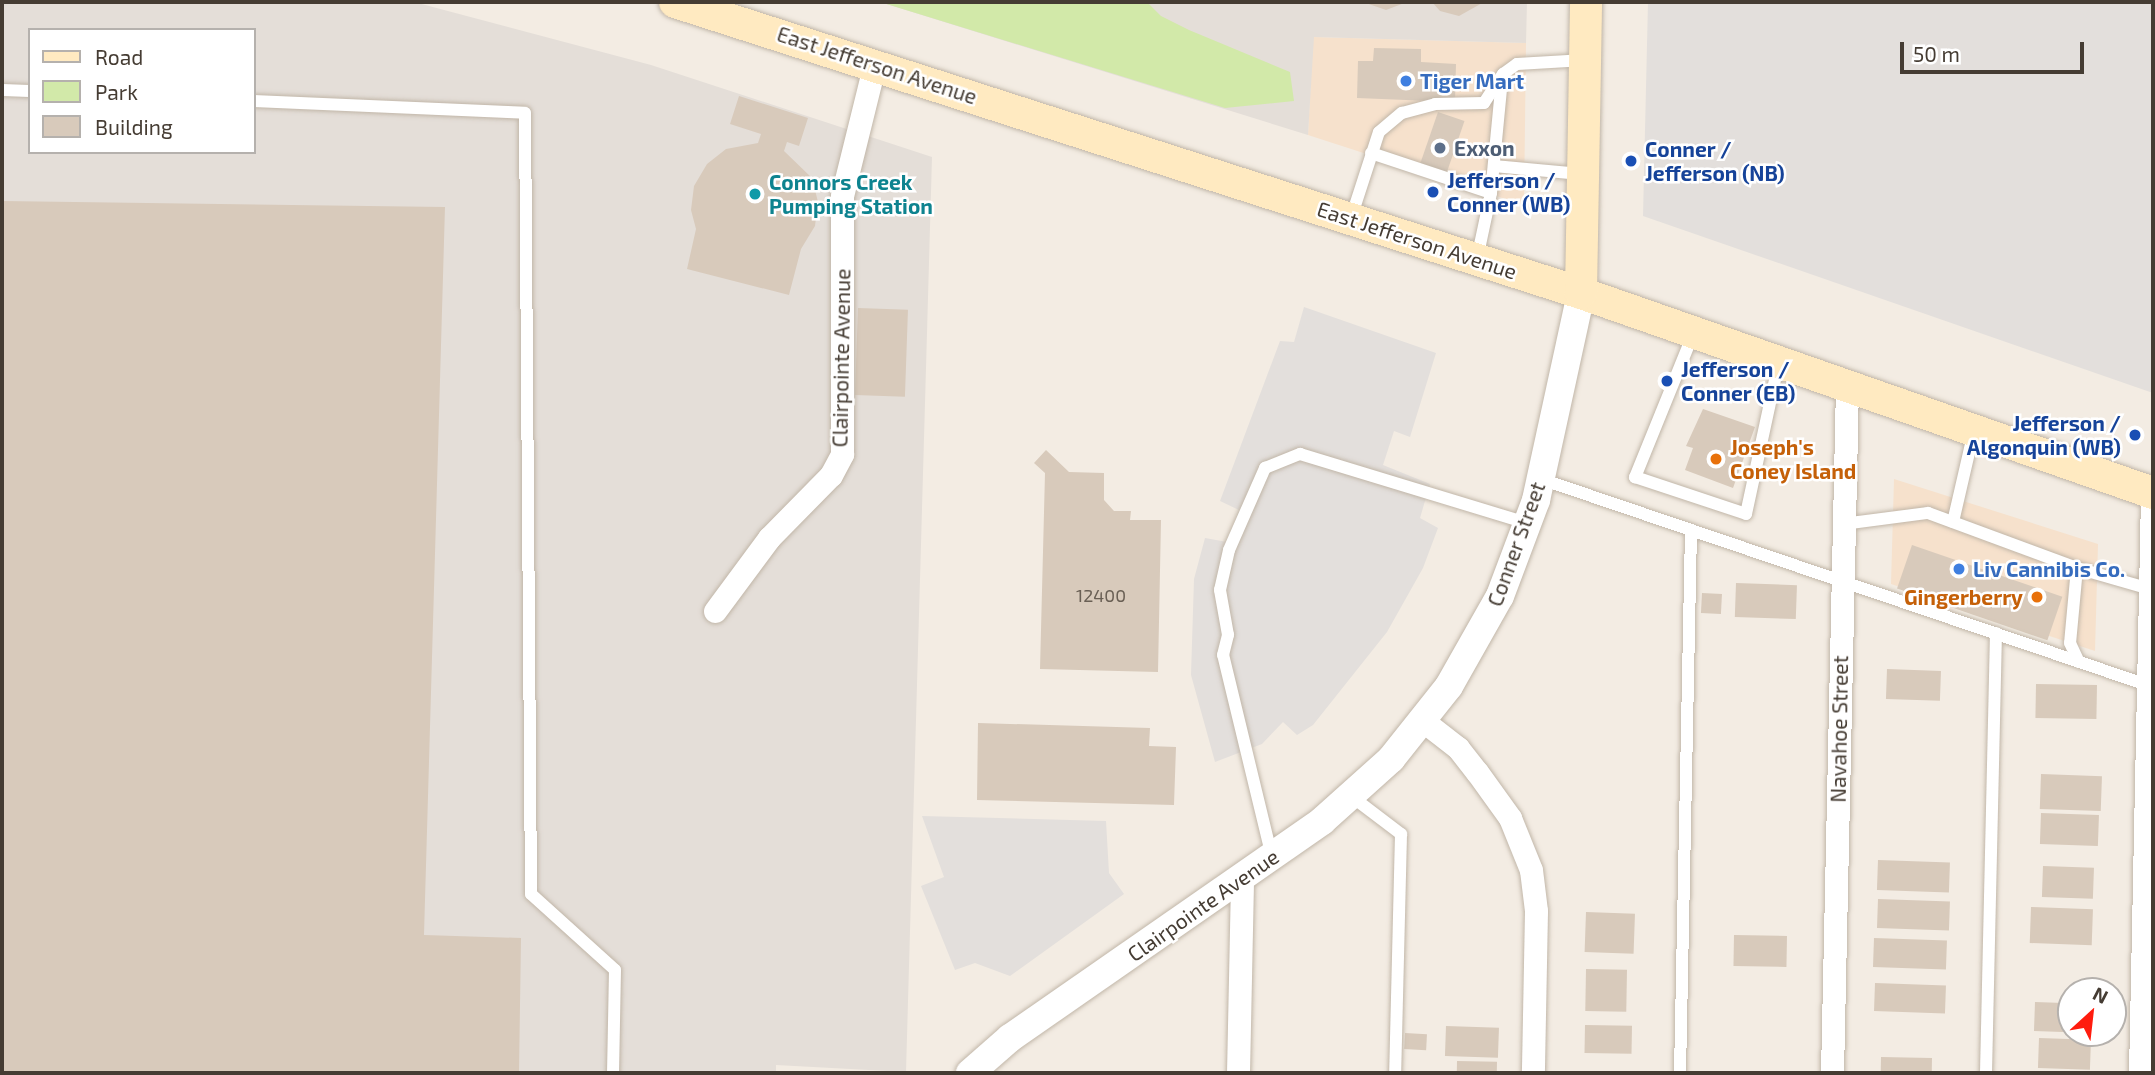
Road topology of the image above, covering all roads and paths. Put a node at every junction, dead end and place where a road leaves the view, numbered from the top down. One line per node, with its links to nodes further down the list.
1 (675, 2): 4 (main road, East Jefferson Avenue)
2 (1586, 2): 3 (main road, Conner Street)
3 (1585, 60): 5 (lane); 11 (main road, Conner Street)
4 (875, 63): 13 (main road, East Jefferson Avenue); 29 (street, Clairpointe Avenue)
5 (1503, 74): 9 (lane); 10 (lane)
6 (2, 90): 7 (lane)
7 (28, 91)
8 (256, 101): 37 (lane)
9 (1371, 153): 12 (lane); 13 (lane)
10 (1494, 166): 11 (lane); 12 (lane)
11 (1583, 174): 15 (main road, Conner Street)
12 (1491, 192): 14 (lane)
13 (1351, 218): 14 (main road, East Jefferson Avenue)
14 (1476, 259): 15 (main road, East Jefferson Avenue)
15 (1581, 293): 16 (main road, East Jefferson Avenue); 20 (street, Conner Street)
16 (1694, 332): 17 (main road, East Jefferson Avenue); 17 (lane)
17 (1779, 362): 18 (main road, East Jefferson Avenue)
18 (1847, 386): 19 (main road, East Jefferson Avenue); 24 (street, Navahoe Street)
19 (1974, 430): 21 (main road, East Jefferson Avenue); 22 (lane)
20 (1541, 479): 23 (street, Conner Street); 25 (lane)
21 (2153, 493): 28 (street)
22 (1954, 522): 24 (lane); 26 (lane)
23 (1527, 523): 33 (street, Conner Street); 35 (lane)
24 (1843, 524): 27 (street, Navahoe Street)
25 (1691, 530): 27 (lane); 42 (lane)
26 (2077, 568): 28 (lane); 31 (lane)
27 (1842, 581): 30 (lane); 43 (street, Navahoe Street)
28 (2150, 589): 32 (street)
29 (715, 611)
30 (1996, 633): 31 (lane); 44 (lane)
31 (2079, 662): 32 (lane)
32 (2151, 686): 45 (street)
33 (1423, 720): 34 (street, Clairpointe Avenue); 41 (street)
34 (1351, 795): 35 (street, Clairpointe Avenue); 40 (lane)
35 (1272, 857): 36 (street, Clairpointe Avenue)
36 (1242, 879): 38 (street, Clairpointe Avenue); 39 (street)
37 (613, 1073)
38 (970, 1073)
39 (1238, 1073)
40 (1395, 1073)
41 (1533, 1073)
42 (1681, 1073)
43 (1832, 1073)
44 (1986, 1073)
45 (2140, 1073)

